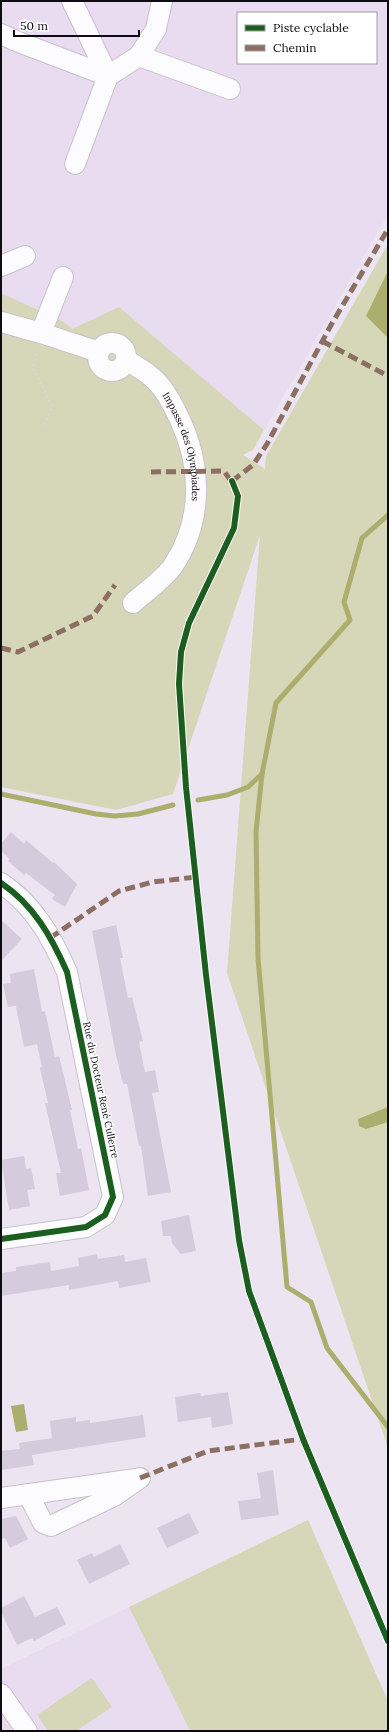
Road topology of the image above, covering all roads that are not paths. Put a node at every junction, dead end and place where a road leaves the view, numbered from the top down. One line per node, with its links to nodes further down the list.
1 (72, 1): 5 (street)
2 (162, 1): 4 (street)
3 (1, 34): 5 (street)
4 (139, 56): 5 (street); 6 (street)
5 (108, 76): 7 (street)
6 (230, 89)
7 (75, 164)
8 (25, 256): 9 (street)
9 (1, 266)
10 (63, 277): 12 (street)
11 (1, 322): 12 (street)
12 (41, 333): 13 (street, Impasse des Olympiades)
13 (133, 603)
14 (1, 884): 15 (street, Rue du Docteur René Cullerre)
15 (1, 1239)
16 (28, 1494): 16 (street); 17 (street)
17 (1, 1498)
18 (1, 1694): 19 (street)
19 (27, 1731)

